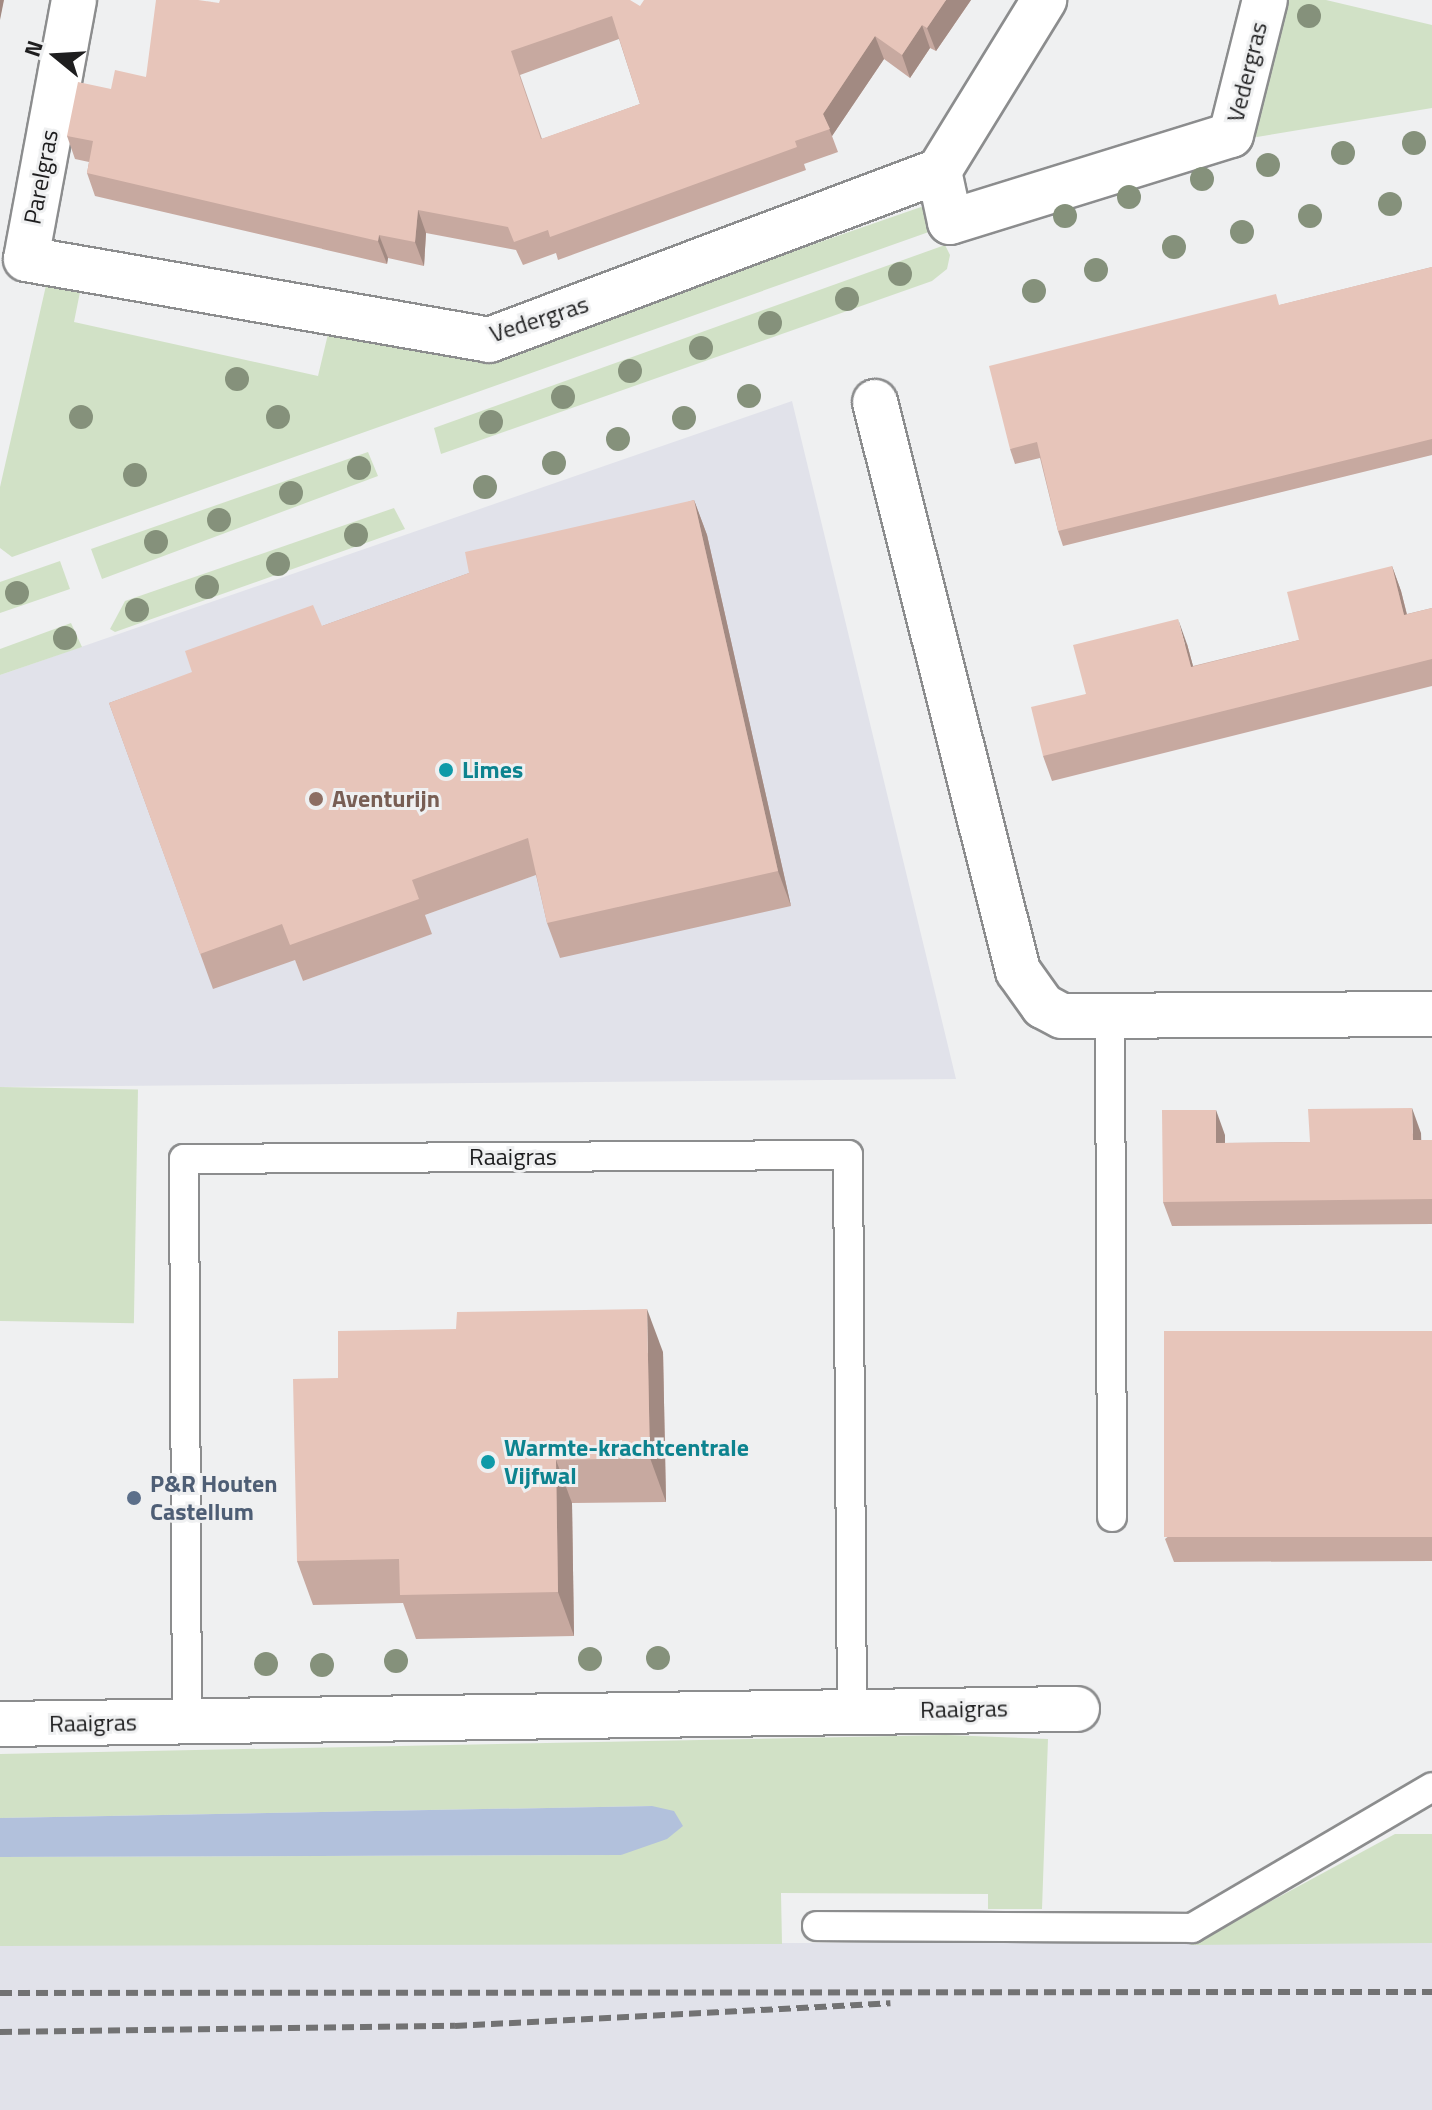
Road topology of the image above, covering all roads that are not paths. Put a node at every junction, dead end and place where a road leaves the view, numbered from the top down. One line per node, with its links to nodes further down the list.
1 (74, 0): 5 (street, Parelgras)
2 (1044, 0): 4 (street)
3 (1265, 0): 4 (street, Vedergras)
4 (939, 171): 5 (street, Vedergras)
5 (26, 259)
6 (875, 402): 8 (street)
7 (1432, 1014): 8 (street)
8 (1110, 1016): 9 (lane)
9 (1112, 1517)
10 (1077, 1709): 11 (street, Raaigras)
11 (852, 1710): 12 (street, Raaigras); 12 (lane, Raaigras)
12 (187, 1722): 13 (street, Raaigras)
13 (0, 1724)
14 (1432, 1787): 15 (lane)
15 (817, 1926)

